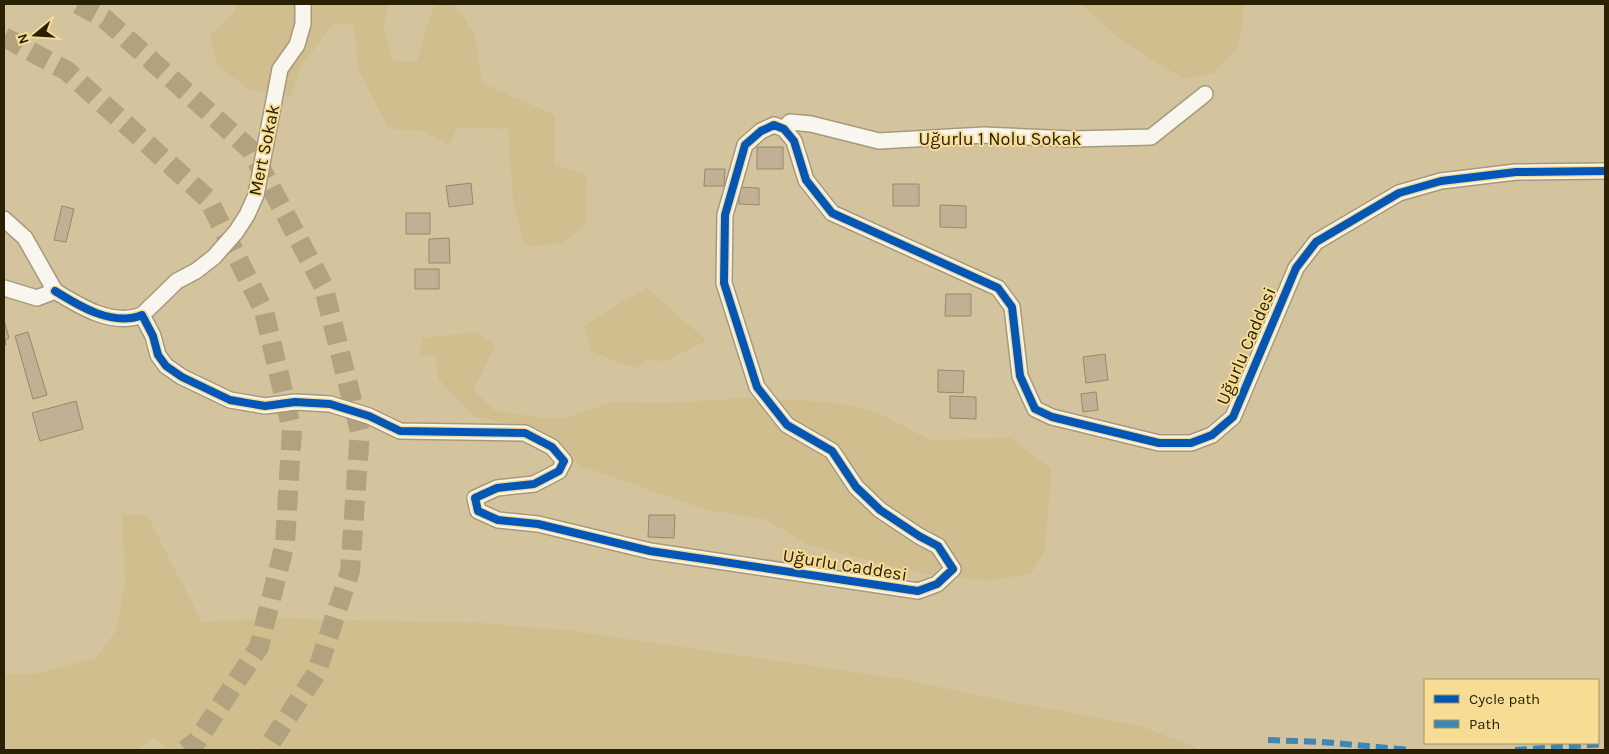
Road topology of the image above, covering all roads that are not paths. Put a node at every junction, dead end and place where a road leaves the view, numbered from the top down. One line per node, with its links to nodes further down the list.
1 (303, 4): 8 (street, Mert Sokak)
2 (1205, 94): 3 (street, Uğurlu 1 Nolu Sokak)
3 (784, 128): 4 (street, Uğurlu Caddesi); 8 (street, Uğurlu Caddesi)
4 (1605, 170)
5 (4, 219): 7 (street)
6 (4, 288): 7 (street)
7 (55, 292): 8 (street)
8 (142, 315)

